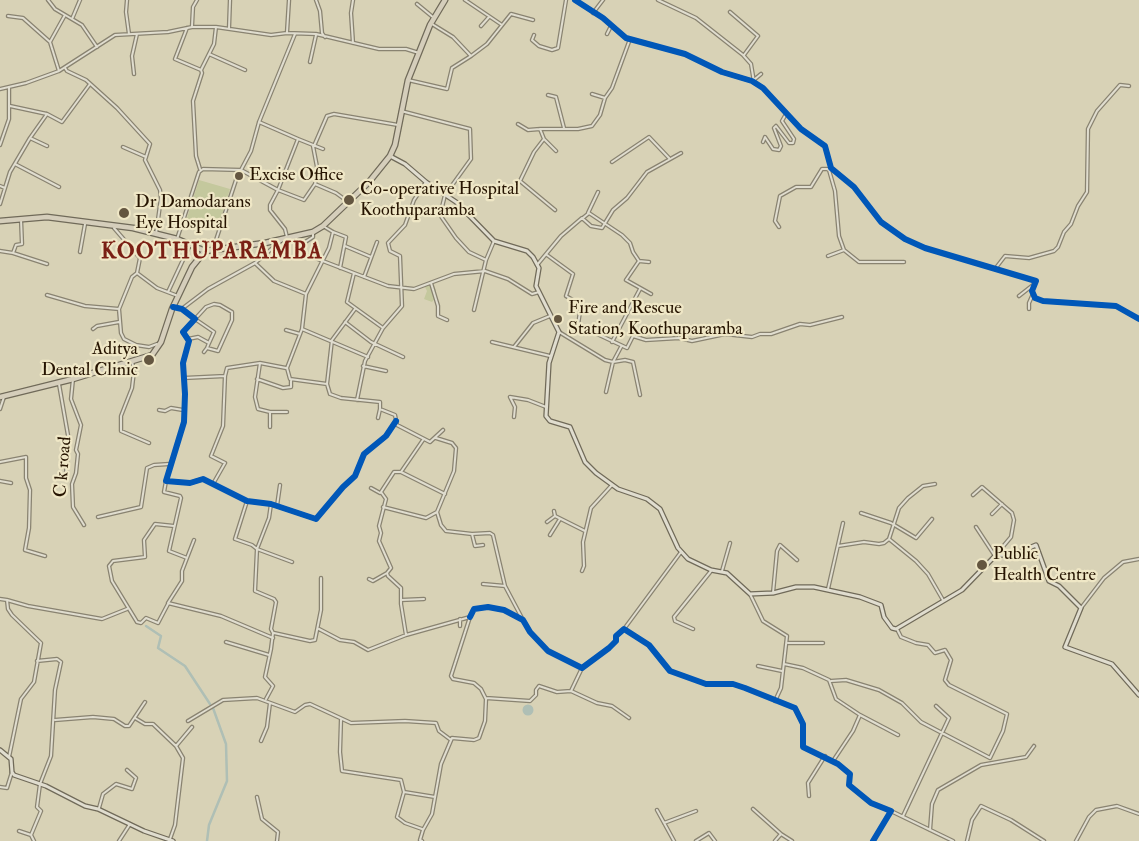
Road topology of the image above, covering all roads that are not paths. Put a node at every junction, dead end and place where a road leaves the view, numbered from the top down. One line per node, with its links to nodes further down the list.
1 (48, 0): 18 (street)
2 (80, 0): 21 (street)
3 (127, 0): 32 (street)
4 (197, 0): 27 (street)
5 (230, 0): 30 (street)
6 (289, 0): 31 (street)
7 (316, 0): 38 (street)
8 (353, 0): 41 (street)
9 (446, 0): 23 (main road)
10 (465, 0): 20 (street)
11 (566, 0): 37 (street)
12 (575, 0): 17 (street)
13 (603, 0): 17 (street)
14 (658, 0): 46 (street)
15 (416, 4): 23 (street)
16 (730, 12): 46 (street)
17 (593, 13): 26 (street)
18 (65, 15): 21 (street); 40 (street)
19 (8, 16): 40 (street)
20 (489, 17): 24 (street); 25 (street)
21 (72, 19): 42 (street)
22 (533, 20): 24 (street)
23 (432, 21): 43 (main road); 45 (street)
24 (502, 25): 45 (street)
25 (481, 26)
26 (611, 26): 36 (street); 39 (street)
27 (192, 27): 28 (street); 29 (street)
28 (216, 27): 30 (street); 44 (street)
29 (187, 28): 33 (street); 49 (street)
30 (229, 28): 31 (street)
31 (287, 33): 34 (street)
32 (128, 34): 33 (street); 42 (street)
33 (136, 34): 52 (street)
34 (295, 34): 35 (street); 68 (street)
35 (316, 34): 38 (street); 47 (street)
36 (607, 34)
37 (534, 35)
38 (325, 37): 41 (street)
39 (630, 39): 56 (street); 63 (street)
40 (50, 42): 51 (street)
41 (353, 43): 43 (street)
42 (97, 47): 48 (street)
43 (419, 53): 55 (main road)
44 (209, 54): 49 (street); 50 (street)
45 (471, 56): 55 (street)
46 (743, 56): 54 (street)
47 (310, 62)
48 (65, 68): 51 (street); 57 (street)
49 (201, 70): 90 (street)
50 (246, 70)
51 (59, 71): 59 (street)
52 (134, 74)
53 (761, 74): 54 (street)
54 (755, 79): 56 (street)
55 (408, 80): 65 (main road)
56 (754, 83): 67 (street)
57 (90, 84): 66 (street); 85 (street)
58 (1129, 86): 141 (street)
59 (9, 87): 60 (street); 64 (street)
60 (0, 89)
61 (592, 94): 63 (street)
62 (548, 96): 71 (street)
63 (605, 98): 71 (street)
64 (10, 106): 66 (street); 77 (street)
65 (402, 111): 70 (main road); 99 (street)
66 (47, 114): 73 (street)
67 (786, 114): 76 (street); 89 (street)
68 (259, 122): 74 (street); 91 (street)
69 (518, 124): 72 (street)
70 (399, 125): 79 (street); 84 (main road)
71 (564, 128): 72 (street)
72 (540, 129): 75 (street)
73 (30, 138): 78 (street); 88 (street)
74 (298, 139): 79 (street); 97 (street)
75 (544, 139): 82 (street); 102 (street)
76 (763, 142)
77 (0, 145)
78 (47, 146)
79 (314, 146): 81 (street); 93 (street)
80 (123, 147): 85 (street)
81 (323, 149)
82 (556, 151)
83 (681, 153): 86 (street)
84 (390, 156): 92 (main road); 100 (main road)
85 (146, 157): 114 (street)
86 (670, 158): 87 (street); 108 (street)
87 (612, 162)
88 (15, 164): 95 (street); 96 (street)
89 (830, 169): 111 (street); 123 (street); 141 (street)
90 (200, 170): 91 (street); 117 (street)
91 (240, 171): 97 (street); 127 (street)
92 (426, 182): 99 (main road); 148 (street)
93 (316, 184): 97 (street); 100 (street)
94 (0, 186): 96 (street)
95 (60, 187)
96 (5, 188): 101 (street)
97 (278, 190): 116 (street)
98 (598, 192): 103 (street)
99 (445, 195): 118 (main road); 132 (street)
100 (349, 202): 110 (main road)
101 (0, 204)
102 (556, 210)
103 (588, 213): 104 (street); 108 (street)
104 (582, 218): 108 (street); 129 (street)
105 (21, 219): 106 (main road); 107 (main road); 128 (street)
106 (0, 221)
107 (85, 222): 109 (main road); 126 (street)
108 (605, 224): 133 (street)
109 (113, 226): 114 (main road); 143 (street)
110 (323, 226): 112 (main road); 113 (street)
111 (780, 227)
112 (312, 232): 115 (main road); 121 (street)
113 (333, 232): 122 (street); 134 (street)
114 (156, 234): 117 (main road)
115 (296, 236): 116 (main road); 121 (street)
116 (285, 238): 127 (main road); 137 (street)
117 (177, 239): 120 (main road)
118 (494, 241): 132 (street); 139 (main road)
119 (377, 242): 131 (street)
120 (190, 244): 125 (main road); 150 (street)
121 (299, 246): 134 (street)
122 (344, 246): 131 (street); 140 (street)
123 (844, 250): 130 (street); 136 (street)
124 (0, 251): 128 (street)
125 (205, 251): 127 (main road); 156 (main road)
126 (80, 252)
127 (212, 252)
128 (13, 253): 138 (street)
129 (548, 255): 139 (street); 181 (street)
130 (828, 256)
131 (371, 258): 145 (street)
132 (486, 260): 142 (street)
133 (639, 261): 135 (street); 149 (street)
134 (321, 262): 140 (street); 152 (street)
135 (649, 262)
136 (904, 262)
137 (255, 263): 152 (street); 161 (street)
138 (47, 264)
139 (538, 265): 151 (main road)
140 (340, 268): 144 (street)
141 (996, 269): 147 (street)
142 (482, 271): 146 (street); 151 (street); 163 (street)
143 (137, 272): 150 (street); 160 (street)
144 (354, 273): 145 (street); 162 (street)
145 (364, 277): 148 (street)
146 (431, 282): 148 (street); 168 (street)
147 (1033, 286): 154 (street); 157 (street)
148 (402, 288): 172 (street)
149 (640, 289): 153 (street); 181 (street)
150 (168, 292): 156 (street)
151 (539, 292): 164 (main road)
152 (306, 294): 171 (street)
153 (651, 294)
154 (1033, 294): 159 (street); 167 (street)
155 (47, 295): 160 (street)
156 (178, 296): 158 (main road)
157 (1018, 296)
158 (173, 307): 161 (street); 179 (main road)
159 (1029, 308)
160 (119, 309): 170 (street)
161 (182, 309): 166 (street)
162 (355, 309): 169 (street); 172 (street)
163 (474, 310)
164 (550, 316): 175 (main road); 185 (street)
165 (842, 317): 184 (street)
166 (195, 319): 177 (street); 182 (street); 186 (street)
167 (1139, 319)
168 (448, 320)
169 (345, 321): 178 (street); 183 (street)
170 (119, 322): 173 (street); 179 (street)
171 (302, 328): 176 (street); 178 (street)
172 (383, 328): 183 (street)
173 (93, 329)
174 (286, 330): 176 (street)
175 (559, 332): 188 (main road); 192 (street)
176 (300, 334): 195 (street)
177 (188, 339): 182 (street); 198 (street)
178 (332, 340): 189 (street); 203 (street)
179 (161, 342): 191 (main road)
180 (492, 342): 185 (street)
181 (612, 342): 184 (street)
182 (208, 343): 186 (street)
183 (374, 344): 189 (street); 190 (street)
184 (622, 346): 192 (street)
185 (514, 347): 188 (street)
186 (207, 348): 187 (street)
187 (204, 352)
188 (551, 356): 208 (main road)
189 (368, 357): 194 (street)
190 (403, 357)
191 (132, 361): 199 (main road); 222 (street)
192 (614, 362): 204 (street); 205 (street)
193 (260, 363): 195 (street); 197 (street); 200 (street)
194 (364, 366): 196 (street); 207 (street)
195 (287, 368): 201 (street)
196 (386, 371)
197 (225, 376): 198 (street); 230 (street)
198 (184, 378): 212 (street)
199 (73, 379): 202 (main road); 254 (street, C k road)
200 (257, 379): 201 (street); 213 (street)
201 (291, 380): 203 (street)
202 (59, 382): 206 (main road); 226 (street)
203 (327, 384): 207 (street)
204 (606, 392)
205 (640, 395)
206 (2, 396): 209 (street)
207 (357, 400): 210 (street)
208 (546, 407): 215 (street); 233 (main road)
209 (0, 409)
210 (380, 409): 216 (street); 217 (street)
211 (159, 410): 212 (street)
212 (183, 410): 224 (street)
213 (270, 412): 214 (street); 218 (street)
214 (287, 412)
215 (514, 417)
216 (378, 418)
217 (396, 421): 221 (street); 241 (street)
218 (270, 428)
219 (443, 430): 220 (street)
220 (436, 438): 221 (street); 236 (street)
221 (423, 440): 225 (street)
222 (149, 442)
223 (0, 462): 267 (street)
224 (170, 464): 228 (street); 248 (street)
225 (401, 472): 235 (street); 236 (street)
226 (66, 473)
227 (0, 481): 229 (street)
228 (166, 481): 230 (street); 255 (street)
229 (12, 483)
230 (212, 484): 238 (street)
231 (935, 484): 253 (street)
232 (280, 485): 241 (street)
233 (612, 485): 257 (street); 266 (main road)
234 (371, 488): 235 (street)
235 (381, 494): 242 (street)
236 (445, 494): 244 (street)
237 (973, 496): 240 (street)
238 (247, 501): 239 (street); 265 (street)
239 (271, 504): 241 (street); 265 (street)
240 (1002, 504): 246 (street); 268 (street)
241 (277, 506)
242 (383, 507): 244 (street); 276 (street)
243 (554, 510): 247 (street)
244 (437, 512): 258 (street)
245 (860, 513): 253 (street)
246 (992, 514)
247 (555, 516): 249 (street); 251 (street)
248 (98, 517)
249 (560, 519): 257 (street); 259 (street)
250 (932, 519): 253 (street)
251 (547, 522)
252 (843, 523): 264 (street)
253 (894, 524): 260 (street)
254 (84, 525)
255 (174, 526): 269 (street); 291 (street)
256 (976, 527): 268 (street)
257 (585, 531): 274 (street)
258 (472, 534): 263 (street); 280 (street)
259 (550, 535)
260 (889, 539): 264 (street); 288 (street)
261 (194, 540): 269 (street)
262 (730, 544): 275 (street)
263 (483, 545)
264 (838, 546): 281 (street)
265 (257, 549): 272 (street); 300 (street)
266 (681, 552): 273 (main road); 298 (street)
267 (45, 556)
268 (995, 556): 288 (main road); 290 (main road)
269 (187, 558): 289 (street)
270 (1139, 559): 290 (street)
271 (796, 560): 282 (street)
272 (292, 562)
273 (711, 570): 275 (main road); 299 (street)
274 (582, 571)
275 (722, 571): 283 (main road)
276 (387, 573): 278 (street); 287 (street)
277 (321, 578): 297 (street)
278 (369, 579)
279 (483, 584): 280 (street)
280 (505, 586): 294 (street)
281 (828, 589): 282 (main road); 296 (main road)
282 (773, 593): 283 (main road)
283 (750, 594): 304 (street)
284 (0, 599): 286 (street)
285 (424, 599): 287 (street)
286 (7, 600): 291 (street); 307 (street)
287 (401, 600): 301 (street)
288 (944, 601): 296 (main road)
289 (168, 603): 291 (street); 302 (street)
290 (1081, 608): 314 (main road)
291 (127, 609)
292 (470, 617): 293 (street); 294 (street); 315 (street)
293 (460, 619): 295 (street); 301 (street)
294 (523, 620): 310 (street)
295 (460, 626)
296 (896, 628): 337 (street)
297 (319, 629): 300 (street); 301 (street)
298 (624, 629): 310 (street); 317 (street)
299 (692, 629)
300 (273, 633): 302 (street)
301 (406, 635)
302 (273, 638): 306 (street)
303 (226, 642): 306 (street)
304 (788, 643): 305 (street); 308 (street)
305 (824, 644)
306 (270, 655): 316 (street)
307 (37, 661): 324 (street); 336 (street)
308 (784, 664): 311 (street); 312 (street)
309 (758, 666): 311 (street)
310 (582, 668): 313 (street)
311 (782, 671): 317 (street)
312 (830, 681): 321 (street); 328 (street)
313 (571, 691): 315 (street); 323 (street)
314 (1139, 695)
315 (486, 698): 330 (street)
316 (266, 700): 319 (street); 326 (street)
317 (775, 701): 335 (street)
318 (145, 702): 322 (street)
319 (270, 703): 325 (street); 331 (street)
320 (936, 706): 328 (street)
321 (860, 715): 329 (street); 338 (street)
322 (135, 718): 324 (street); 332 (street)
323 (629, 718)
324 (55, 720): 342 (street)
325 (341, 720): 330 (street); 344 (street)
326 (188, 721)
327 (192, 728): 332 (street)
328 (943, 733): 337 (street); 354 (street)
329 (898, 735)
330 (451, 740): 347 (street)
331 (261, 741)
332 (176, 746): 364 (street)
333 (1034, 746): 339 (street)
334 (0, 750): 336 (main road)
335 (826, 756): 338 (street); 345 (street)
336 (9, 757): 341 (main road)
337 (990, 758): 339 (street)
338 (833, 760): 352 (street)
339 (987, 763): 358 (street)
340 (126, 770): 349 (street)
341 (12, 772): 342 (main road); 343 (street)
342 (40, 784): 349 (main road); 361 (street)
343 (0, 787)
344 (404, 792): 347 (street); 357 (street)
345 (809, 796)
346 (257, 797): 365 (street)
347 (435, 797): 357 (street)
348 (753, 809): 360 (street)
349 (98, 810): 356 (main road)
350 (657, 810): 355 (street)
351 (696, 811): 355 (street)
352 (891, 811): 354 (street); 372 (street)
353 (1139, 814): 376 (street)
354 (903, 816): 358 (street)
355 (664, 822): 367 (street)
356 (130, 824): 363 (street); 364 (main road)
357 (423, 830): 366 (street)
358 (930, 830): 373 (street)
359 (19, 831): 361 (street)
360 (781, 834): 370 (street); 371 (street)
361 (31, 835): 362 (street)
362 (34, 841)
363 (119, 841)
364 (170, 841)
365 (276, 841)
366 (422, 841)
367 (674, 841)
368 (696, 841): 369 (street)
369 (715, 841)
370 (775, 841)
371 (792, 841)
372 (873, 841)
373 (953, 841)
374 (966, 841): 375 (street)
375 (1044, 841)
376 (1076, 841)

